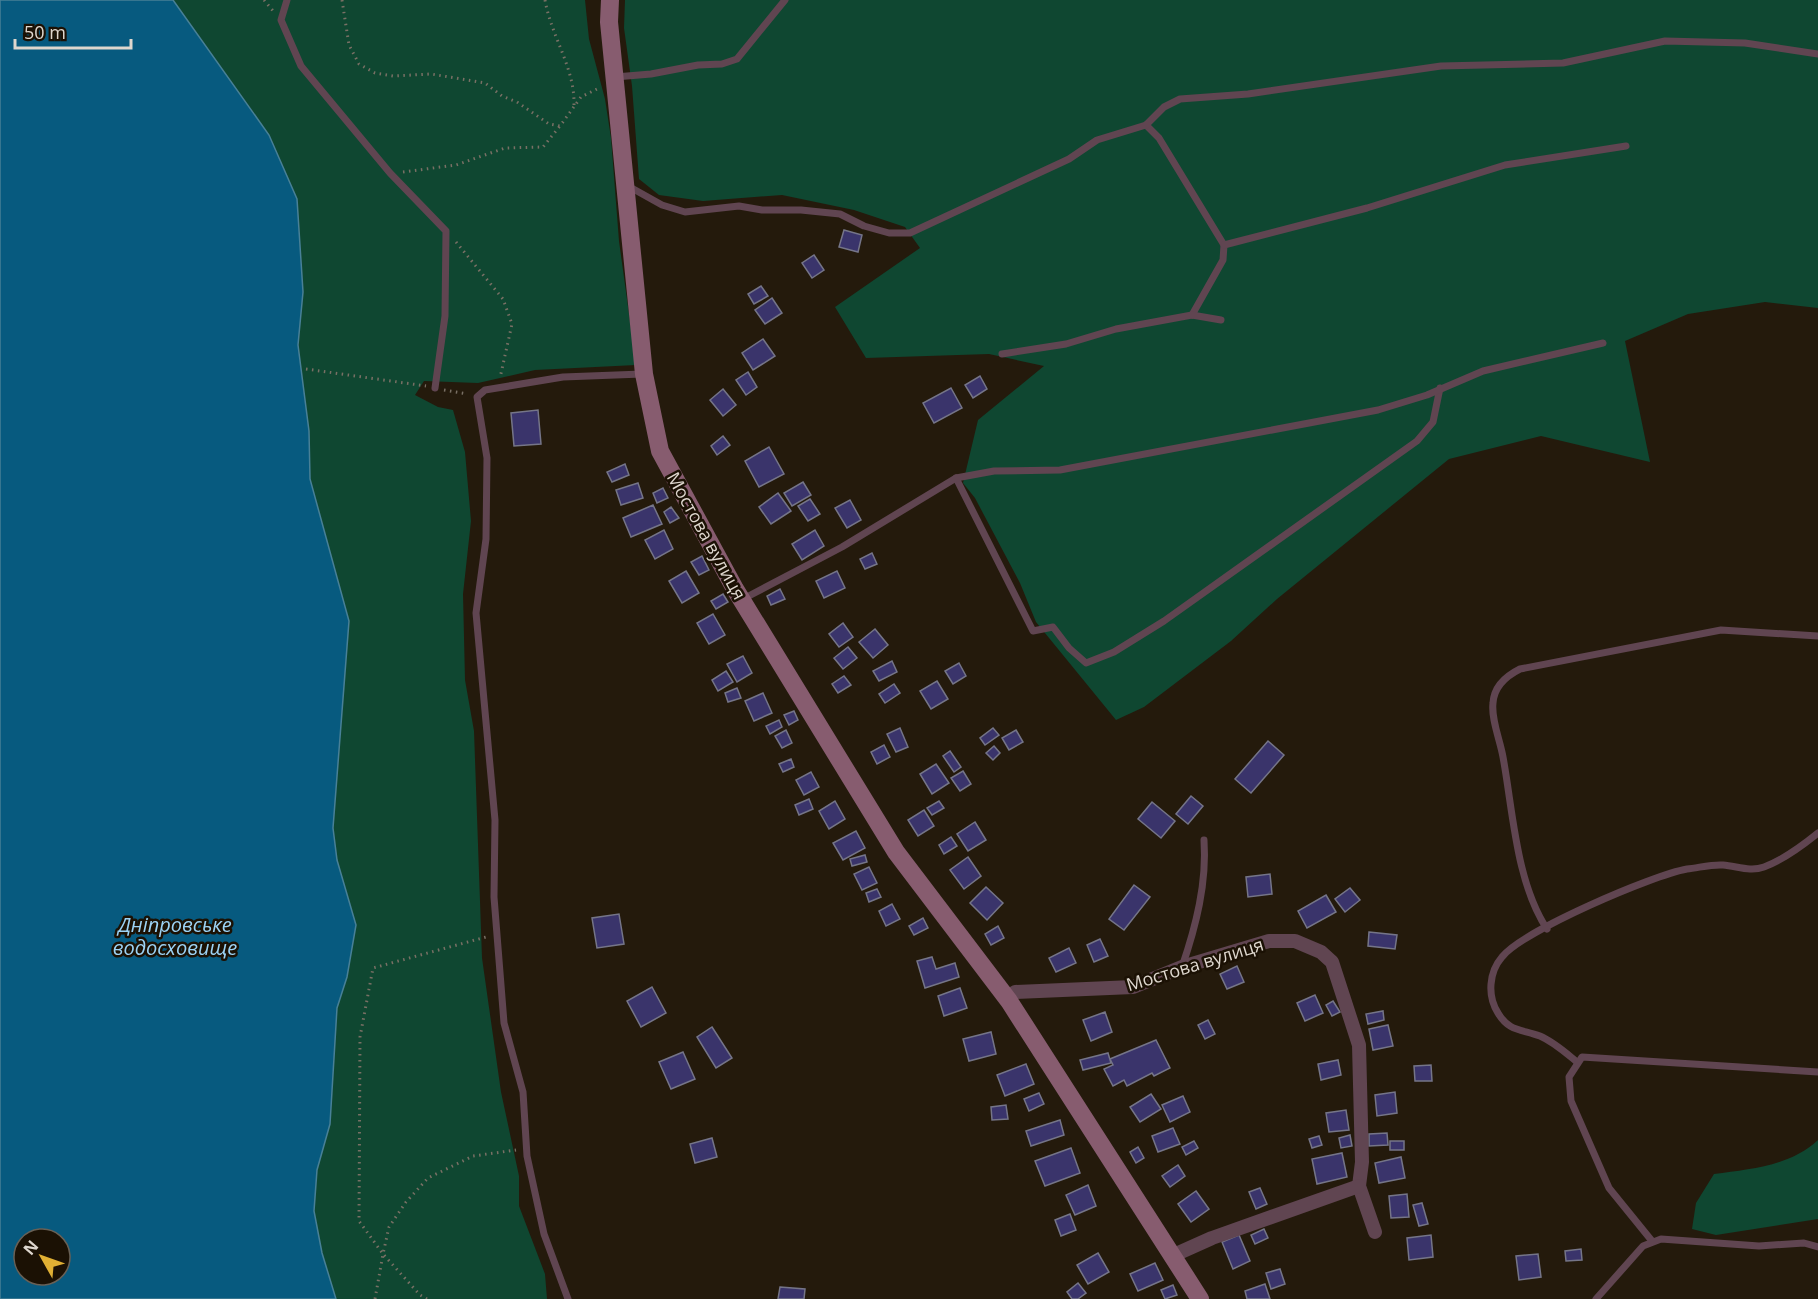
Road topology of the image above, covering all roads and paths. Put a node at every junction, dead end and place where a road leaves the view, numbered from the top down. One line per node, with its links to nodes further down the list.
1 (287, 0): 12 (lane)
2 (342, 0): 10 (path)
3 (545, 0): 8 (path)
4 (610, 0): 7 (street, Мостова вулиця)
5 (785, 0): 7 (lane)
6 (1818, 54): 9 (lane)
7 (615, 83): 8 (path); 13 (street, Мостова вулиця)
8 (574, 106): 10 (path)
9 (1146, 125): 13 (lane); 15 (lane)
10 (560, 126): 12 (path)
11 (1626, 146): 15 (lane)
12 (390, 173): 14 (lane)
13 (625, 185): 21 (street, Мостова вулиця)
14 (446, 231): 22 (lane); 23 (path)
15 (1224, 245): 16 (lane)
16 (1192, 315): 17 (lane); 19 (lane)
17 (1221, 320)
18 (1603, 343): 24 (lane)
19 (1002, 354)
20 (306, 369): 22 (path)
21 (644, 374): 23 (lane); 27 (street, Мостова вулиця)
22 (435, 388): 25 (path)
23 (497, 388): 25 (lane)
24 (1440, 388): 26 (lane); 26 (lane)
25 (477, 397): 32 (lane)
26 (956, 477): 27 (lane)
27 (741, 600): 34 (street, Мостова вулиця)
28 (1818, 636): 31 (lane)
29 (1818, 833): 31 (lane)
30 (1204, 840): 33 (lane)
31 (1546, 929): 35 (lane)
32 (497, 934): 37 (lane); 42 (path)
33 (1182, 966): 34 (street, Мостова вулиця); 38 (street, Мостова вулиця)
34 (1006, 998): 43 (street, Мостова вулиця)
35 (1577, 1062): 36 (lane); 40 (lane)
36 (1818, 1072)
37 (526, 1148): 42 (path); 46 (lane)
38 (1359, 1186): 39 (street, Мостова вулиця); 43 (street)
39 (1375, 1232)
40 (1652, 1241): 41 (lane); 48 (lane)
41 (1818, 1247)
42 (383, 1254): 44 (path); 45 (path)
43 (1174, 1255): 47 (street, Мостова вулиця)
44 (375, 1299)
45 (427, 1299)
46 (568, 1299)
47 (1200, 1299)
48 (1596, 1299)

